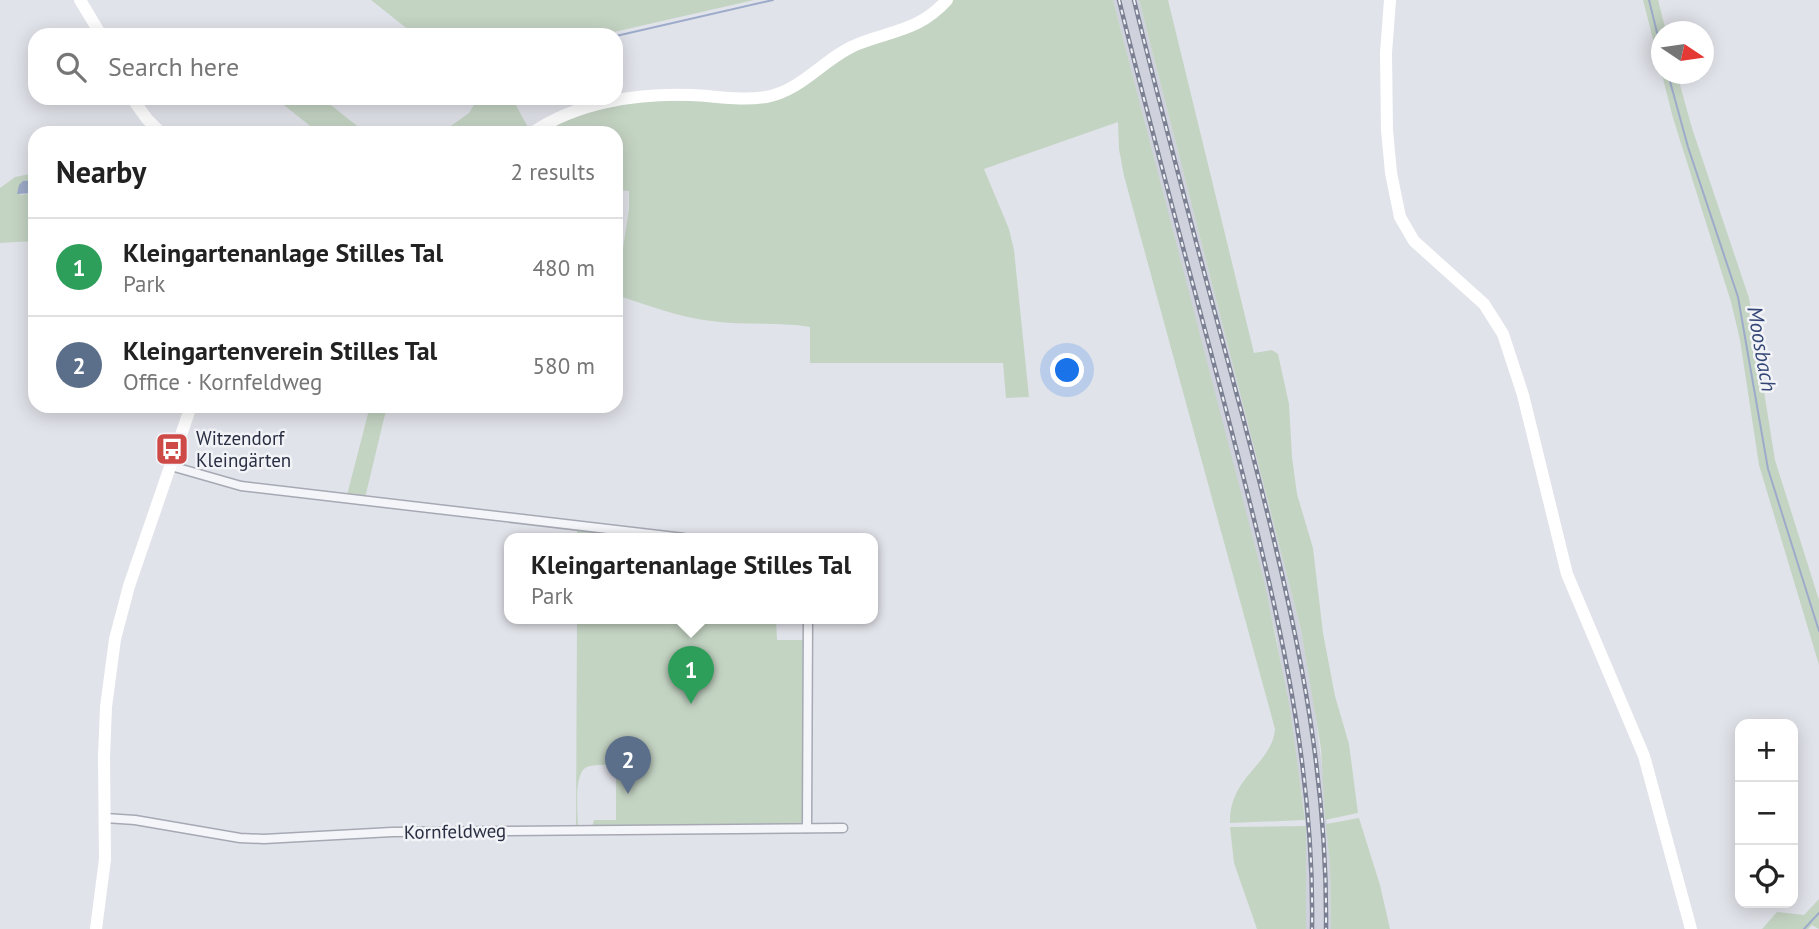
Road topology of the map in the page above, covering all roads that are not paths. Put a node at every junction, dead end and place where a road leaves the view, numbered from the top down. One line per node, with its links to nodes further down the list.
1 (80, 0): 4 (street)
2 (947, 0): 5 (street)
3 (1390, 0): 18 (street)
4 (97, 28)
5 (623, 101)
6 (137, 105): 8 (street)
7 (598, 105): 9 (street)
8 (154, 126)
9 (544, 126)
10 (189, 413): 11 (street)
11 (171, 466): 12 (street); 14 (street)
12 (641, 533)
13 (808, 624): 15 (street)
14 (105, 818): 15 (street, Kornfeldweg); 17 (street)
15 (807, 828): 16 (street, Kornfeldweg)
16 (843, 828)
17 (97, 925)
18 (1691, 929)

